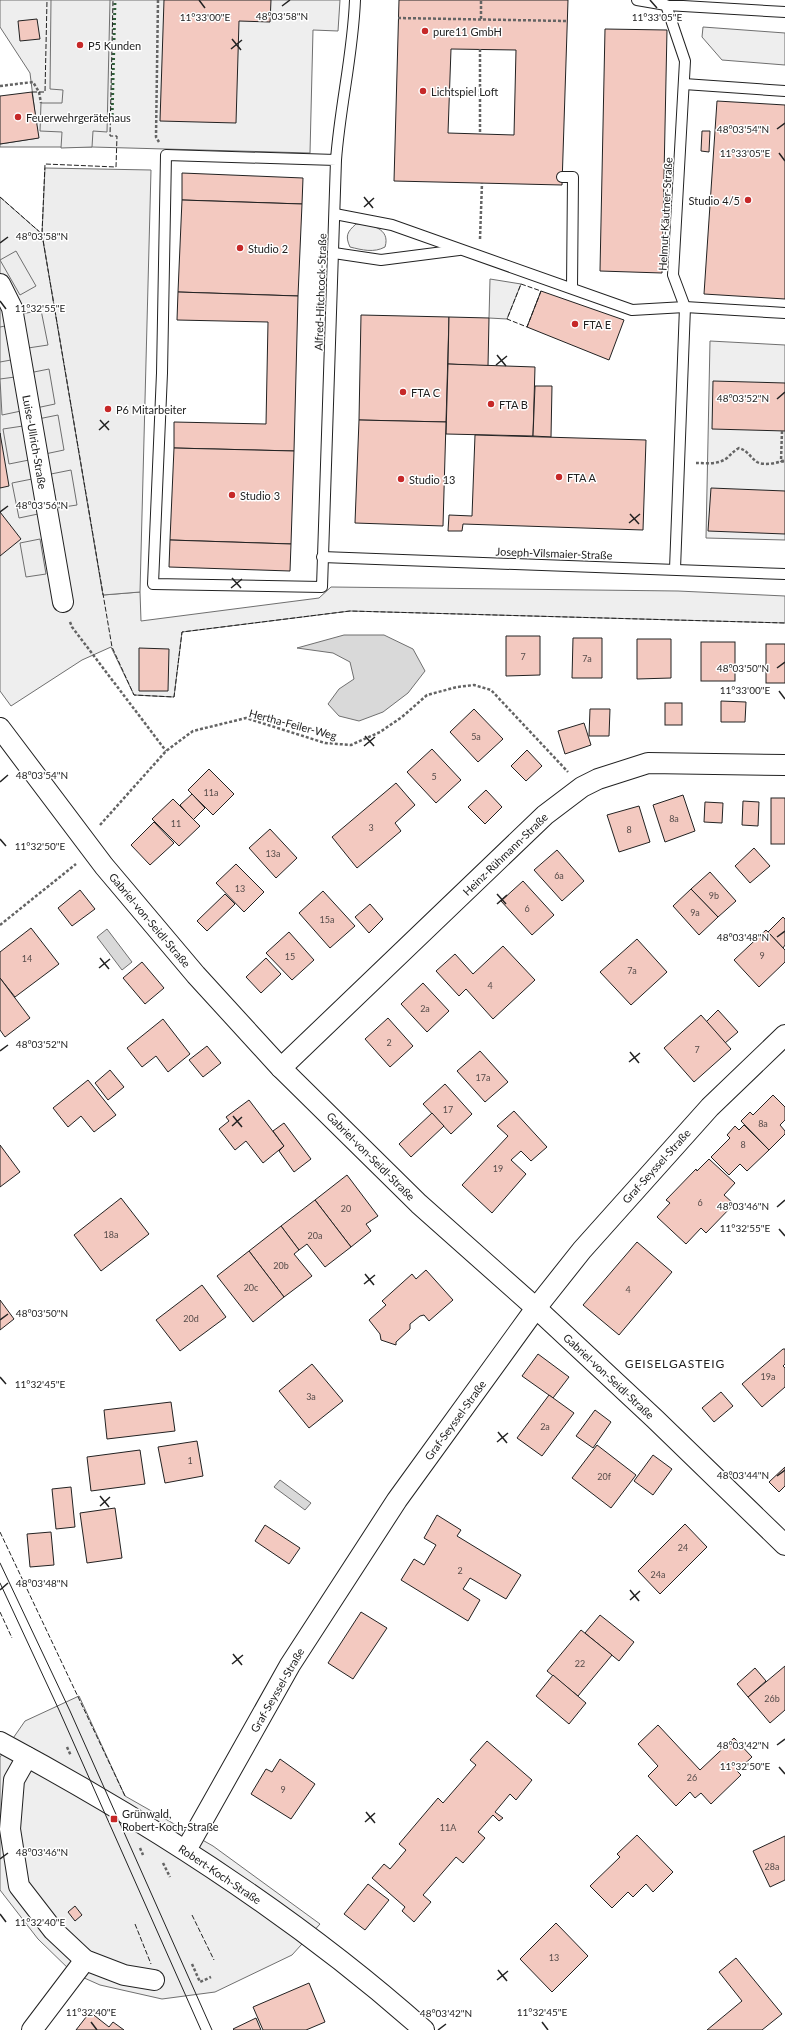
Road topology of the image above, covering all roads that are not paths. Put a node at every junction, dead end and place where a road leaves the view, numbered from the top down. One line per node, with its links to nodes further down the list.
1 (355, 0): 7 (lane, Alfred-Hitchcock-Straße)
2 (639, 0): 3 (lane)
3 (666, 5): 4 (lane); 5 (lane, Helmut-Käutner-Straße)
4 (785, 12)
5 (684, 84): 6 (lane); 14 (lane, Helmut-Käutner-Straße)
6 (785, 91)
7 (336, 160): 9 (lane, Alfred-Hitchcock-Straße); 16 (lane, Alfred-Hitchcock-Straße)
8 (562, 176): 13 (lane)
9 (335, 214): 10 (lane); 11 (lane, Alfred-Hitchcock-Straße)
10 (461, 249): 11 (lane); 13 (lane)
11 (334, 253): 16 (lane, Alfred-Hitchcock-Straße)
12 (0, 284): 19 (street, Luise-Ullrich-Straße)
13 (572, 288): 14 (lane)
14 (685, 307): 15 (lane); 17 (lane, Helmut-Käutner-Straße)
15 (785, 313)
16 (322, 557): 17 (lane, Joseph-Vilsmaier-Straße)
17 (675, 569): 18 (lane, Joseph-Vilsmaier-Straße)
18 (785, 574)
19 (63, 602)
20 (0, 728): 23 (street, Gabriel-von-Seidl-Straße)
21 (785, 765): 23 (street, Heinz-Rühmann-Straße)
22 (785, 1035): 24 (street, Graf-Seyssel-Straße)
23 (281, 1068): 24 (street, Gabriel-von-Seidl-Straße)
24 (536, 1308): 25 (street, Gabriel-von-Seidl-Straße); 28 (street, Graf-Seyssel-Straße)
25 (785, 1545)
26 (0, 1742): 27 (street, Robert-Koch-Straße)
27 (27, 1757): 28 (street, Robert-Koch-Straße); 29 (street)
28 (186, 1850): 32 (street, Robert-Koch-Straße)
29 (85, 1960): 30 (street); 31 (street)
30 (154, 1980)
31 (32, 2030)
32 (424, 2030)

